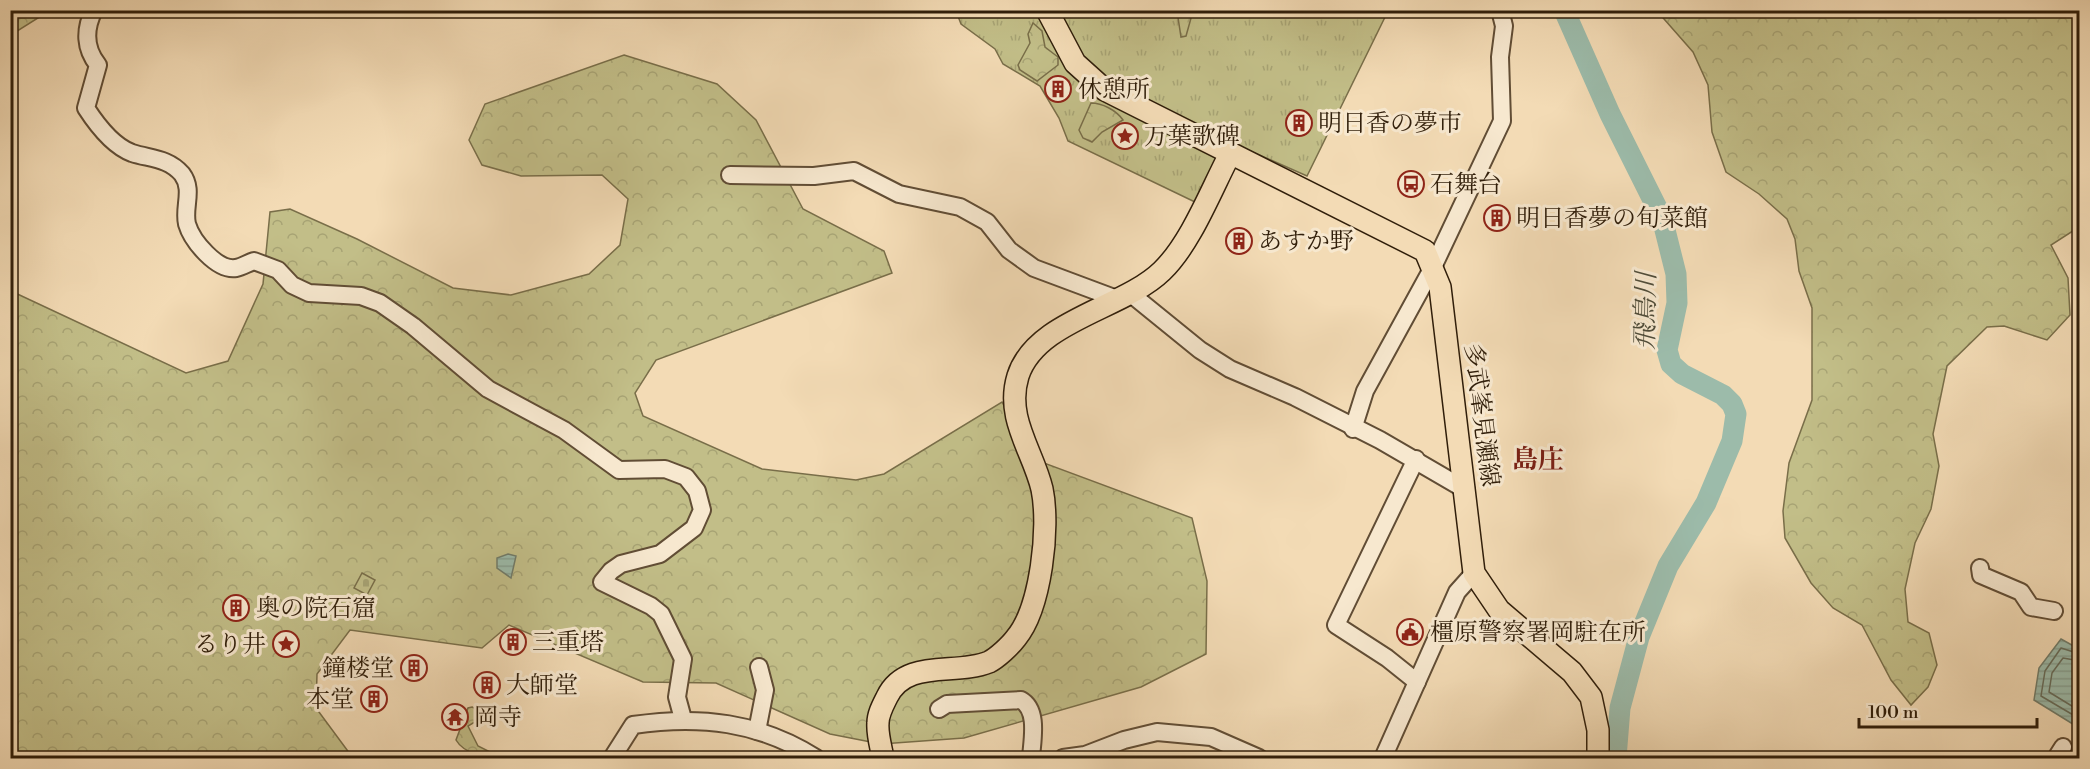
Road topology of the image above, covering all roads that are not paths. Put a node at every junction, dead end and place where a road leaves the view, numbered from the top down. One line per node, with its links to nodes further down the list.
1 (94, 10): 17 (street)
2 (1047, 10): 4 (main road, 多武峯見瀬線)
3 (1500, 10): 6 (street)
4 (1230, 154): 6 (main road, 多武峯見瀬線); 7 (main road)
5 (730, 175): 7 (street)
6 (1433, 267): 8 (street); 10 (main road, 多武峯見瀬線)
7 (1124, 297): 8 (street); 21 (main road)
8 (1353, 429): 9 (street)
9 (1416, 459): 10 (street); 15 (street)
10 (1466, 490): 12 (main road, 多武峯見瀬線)
11 (1980, 568): 13 (street)
12 (1474, 573): 15 (street); 26 (main road, 多武峯見瀬線)
13 (2054, 611)
14 (759, 668): 18 (street)
15 (1417, 682): 25 (street)
16 (939, 709): 22 (street)
17 (683, 719): 18 (street); 19 (street)
18 (757, 731): 20 (street)
19 (612, 759)
20 (816, 759)
21 (883, 759)
22 (1032, 759)
23 (1062, 759): 24 (street)
24 (1259, 759)
25 (1383, 759)
26 (1598, 759)

